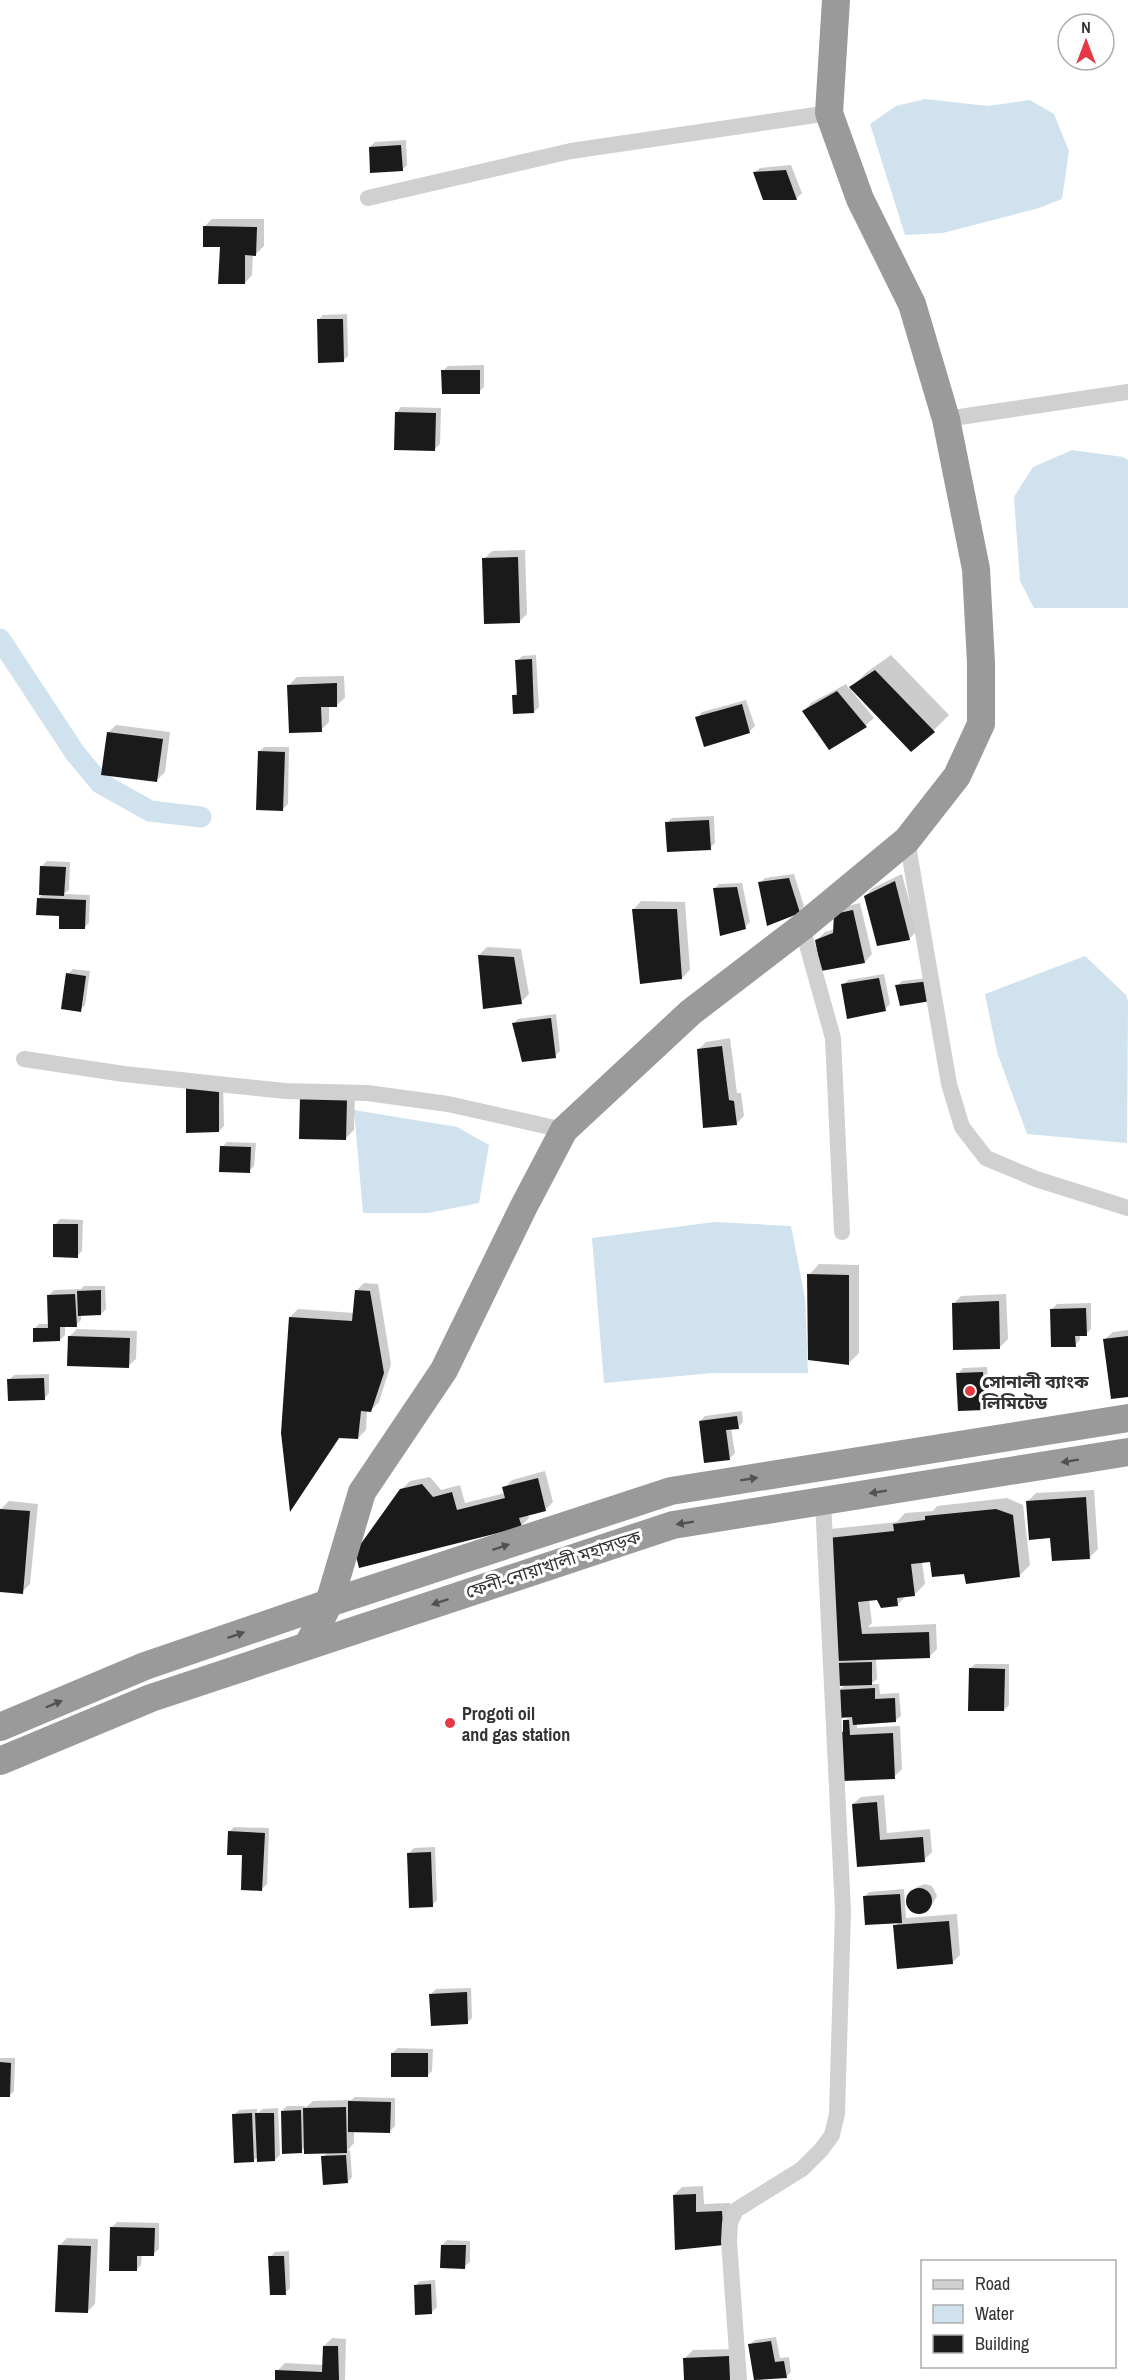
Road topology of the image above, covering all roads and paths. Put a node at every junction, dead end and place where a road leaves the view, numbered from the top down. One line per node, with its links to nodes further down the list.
1 (836, 0): 2 (highway)
2 (829, 113): 3 (street); 5 (highway)
3 (368, 198)
4 (1128, 392): 5 (street)
5 (946, 419): 6 (highway)
6 (907, 840): 7 (highway); 10 (street)
7 (802, 927): 9 (highway); 11 (street)
8 (24, 1059): 9 (street)
9 (564, 1130): 15 (highway)
10 (1128, 1208)
11 (842, 1232)
12 (1128, 1418): 15 (highway, ফেনী-নোয়াখালী মহাসড়ক, one-way to 12)
13 (1128, 1452): 14 (highway, ফেনী-নোয়াখালী মহাসড়ক, one-way to 14)
14 (823, 1501): 16 (highway, ফেনী-নোয়াখালী মহাসড়ক, one-way to 16); 19 (street)
15 (329, 1603): 16 (highway); 17 (highway, ফেনী-নোয়াখালী মহাসড়ক, one-way to 15)
16 (308, 1646): 18 (highway, ফেনী-নোয়াখালী মহাসড়ক)
17 (0, 1726)
18 (0, 1761)
19 (739, 2380)

